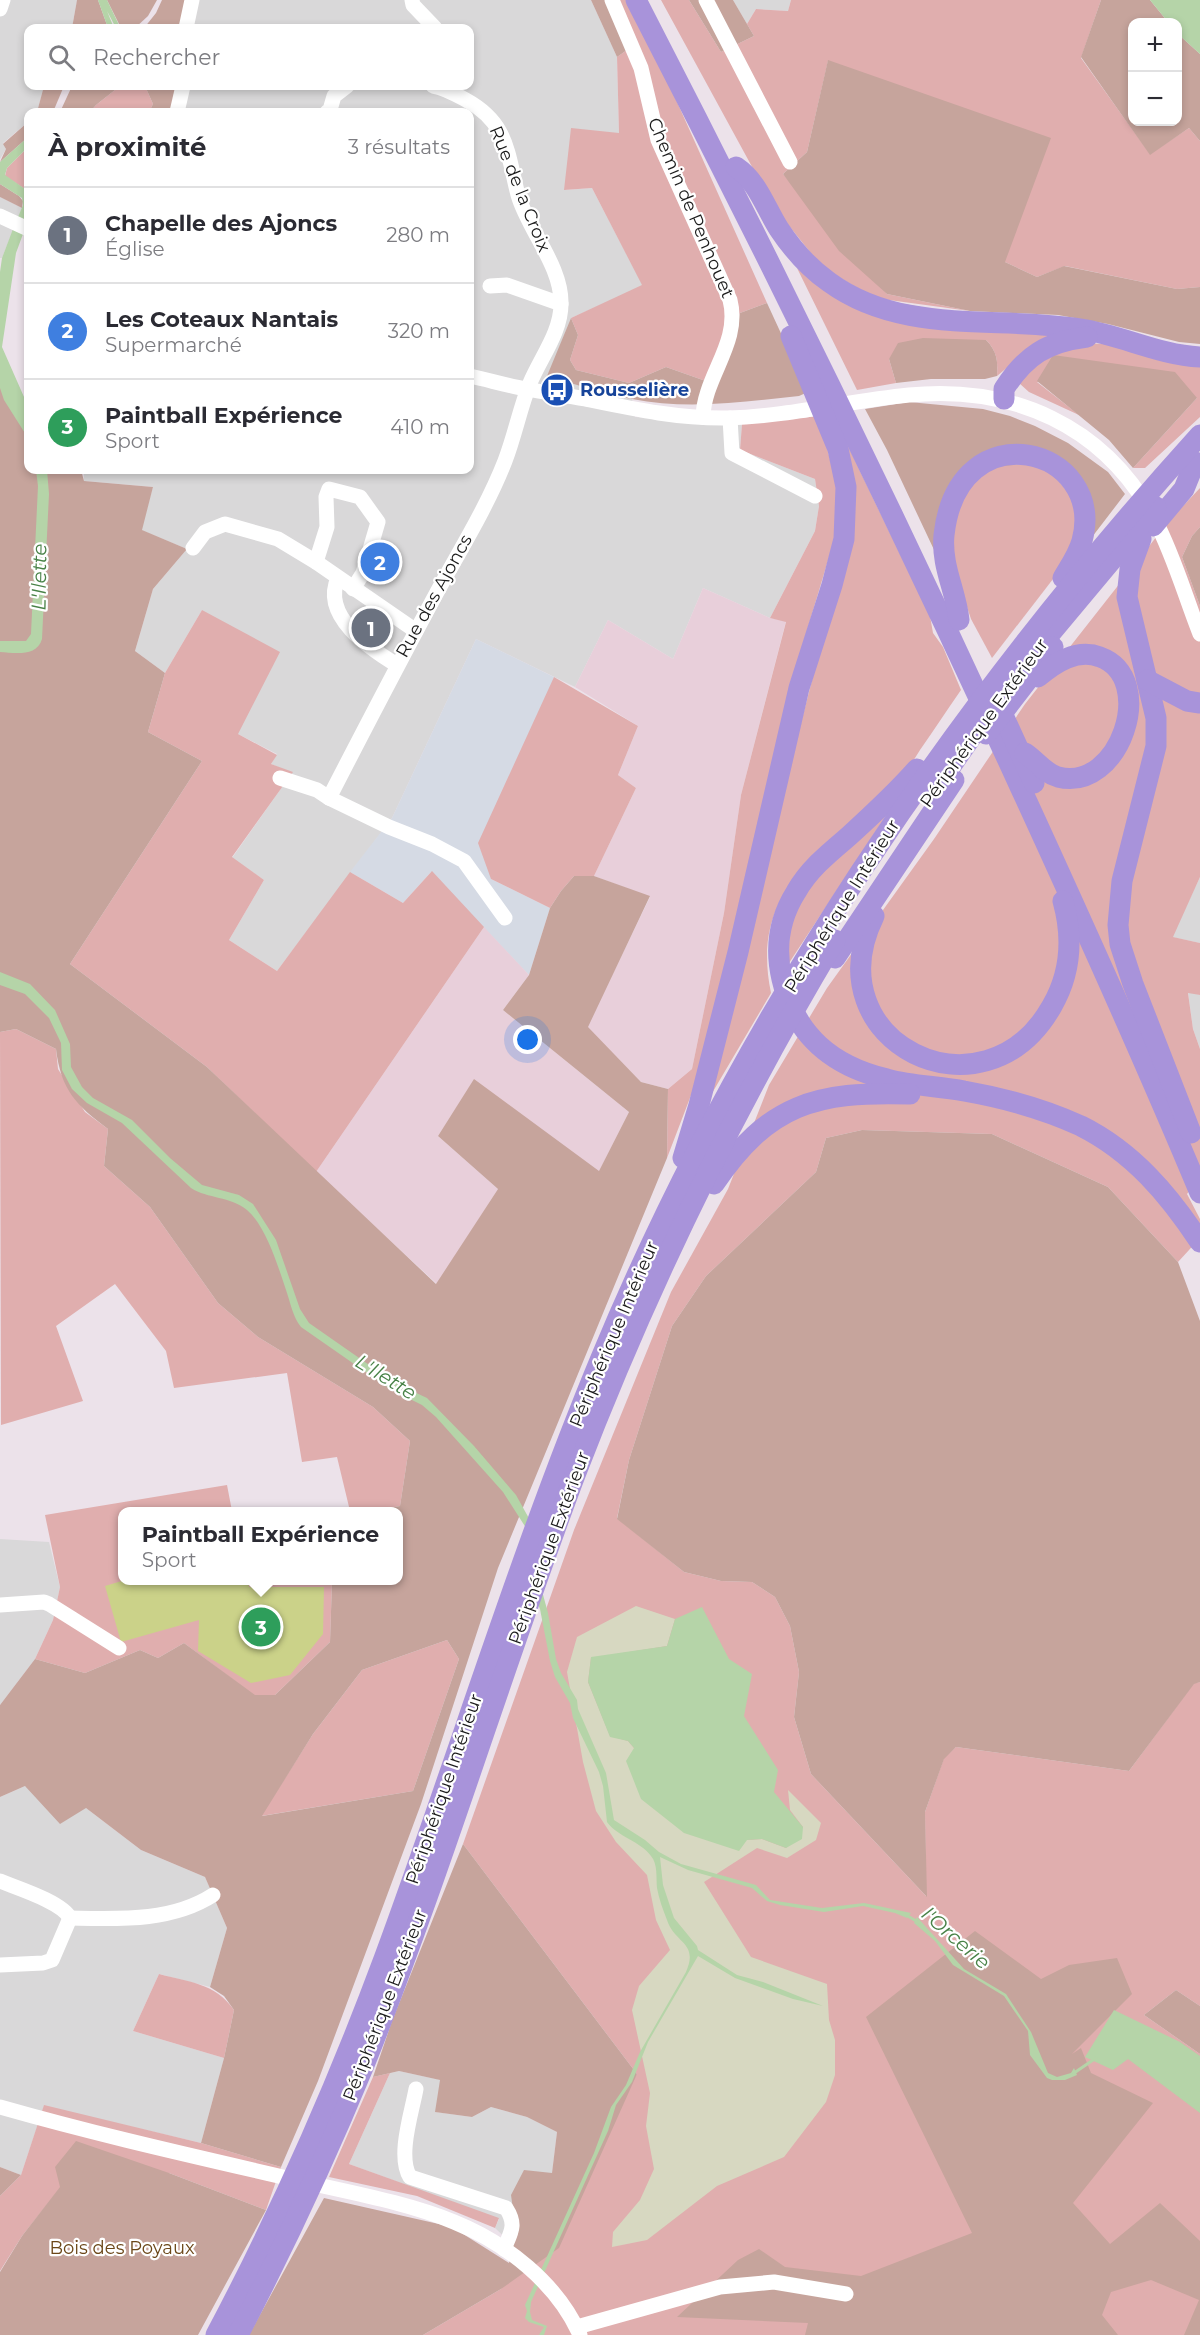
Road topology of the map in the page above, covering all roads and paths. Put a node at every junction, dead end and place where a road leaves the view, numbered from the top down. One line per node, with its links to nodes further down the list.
1 (3, 0): 8 (street)
2 (192, 0): 9 (street)
3 (412, 0): 10 (street)
4 (612, 0): 28 (street, Chemin de Penhouet)
5 (636, 0): 17 (highway)
6 (649, 0): 17 (highway)
7 (706, 0): 16 (street)
8 (0, 9)
9 (187, 24)
10 (431, 24)
11 (182, 90): 14 (street)
12 (341, 90): 15 (street)
13 (447, 90): 22 (street, Rue de la Croix)
14 (178, 108)
15 (330, 108)
16 (790, 162)
17 (729, 169): 18 (highway); 23 (highway); 62 (highway)
18 (746, 201): 31 (highway); 43 (highway)
19 (4, 218): 20 (street)
20 (24, 227)
21 (490, 286): 22 (street)
22 (561, 304): 26 (street, Rue de la Croix)
23 (1103, 335): 24 (highway); 27 (highway)
24 (1200, 357)
25 (474, 377): 26 (street)
26 (528, 390): 28 (street); 41 (street, Rue des Ajoncs)
27 (1004, 399): 29 (street); 42 (street)
28 (703, 417): 29 (street)
29 (730, 418): 33 (street)
30 (1200, 435): 39 (highway, Périphérique Intérieur)
31 (874, 450): 40 (highway); 43 (highway)
32 (1197, 459): 34 (highway); 55 (highway, Périphérique Extérieur)
33 (815, 496)
34 (1141, 539): 45 (highway); 46 (highway)
35 (193, 548): 36 (street)
36 (316, 562): 37 (street); 38 (street)
37 (338, 578): 38 (street); 44 (street)
38 (353, 589): 41 (street)
39 (1058, 600): 40 (highway); 49 (highway, Périphérique Intérieur)
40 (959, 620): 48 (highway)
41 (416, 631): 44 (street, Rue des Ajoncs)
42 (1200, 633)
43 (963, 652): 48 (highway)
44 (397, 665): 51 (street, Rue des Ajoncs)
45 (1147, 680): 47 (highway); 57 (highway)
46 (1022, 686): 48 (highway); 53 (highway)
47 (1200, 703)
48 (1014, 751): 52 (highway)
49 (942, 753): 56 (highway); 62 (highway, Périphérique Intérieur)
50 (280, 778): 51 (street)
51 (329, 798): 54 (street)
52 (1055, 851): 53 (highway); 57 (highway)
53 (896, 864): 55 (highway)
54 (505, 918)
55 (823, 962): 60 (highway, Périphérique Extérieur)
56 (1015, 1102): 60 (highway); 61 (highway)
57 (1179, 1122): 58 (highway)
58 (1195, 1159): 59 (highway)
59 (1200, 1193)
60 (678, 1233): 63 (highway, Périphérique Extérieur)
61 (1200, 1242)
62 (644, 1261): 63 (highway, Périphérique Intérieur)
63 (549, 1519): 75 (highway, Périphérique Intérieur); 76 (highway, Périphérique Extérieur)
64 (0, 1605): 65 (street)
65 (119, 1648)
66 (0, 1881): 68 (street)
67 (213, 1895): 68 (street)
68 (70, 1918): 69 (street)
69 (0, 1965)
70 (416, 2089): 72 (street)
71 (0, 2107): 72 (street)
72 (504, 2249): 74 (street)
73 (846, 2294): 74 (street)
74 (579, 2331)
75 (216, 2335)
76 (238, 2335)

